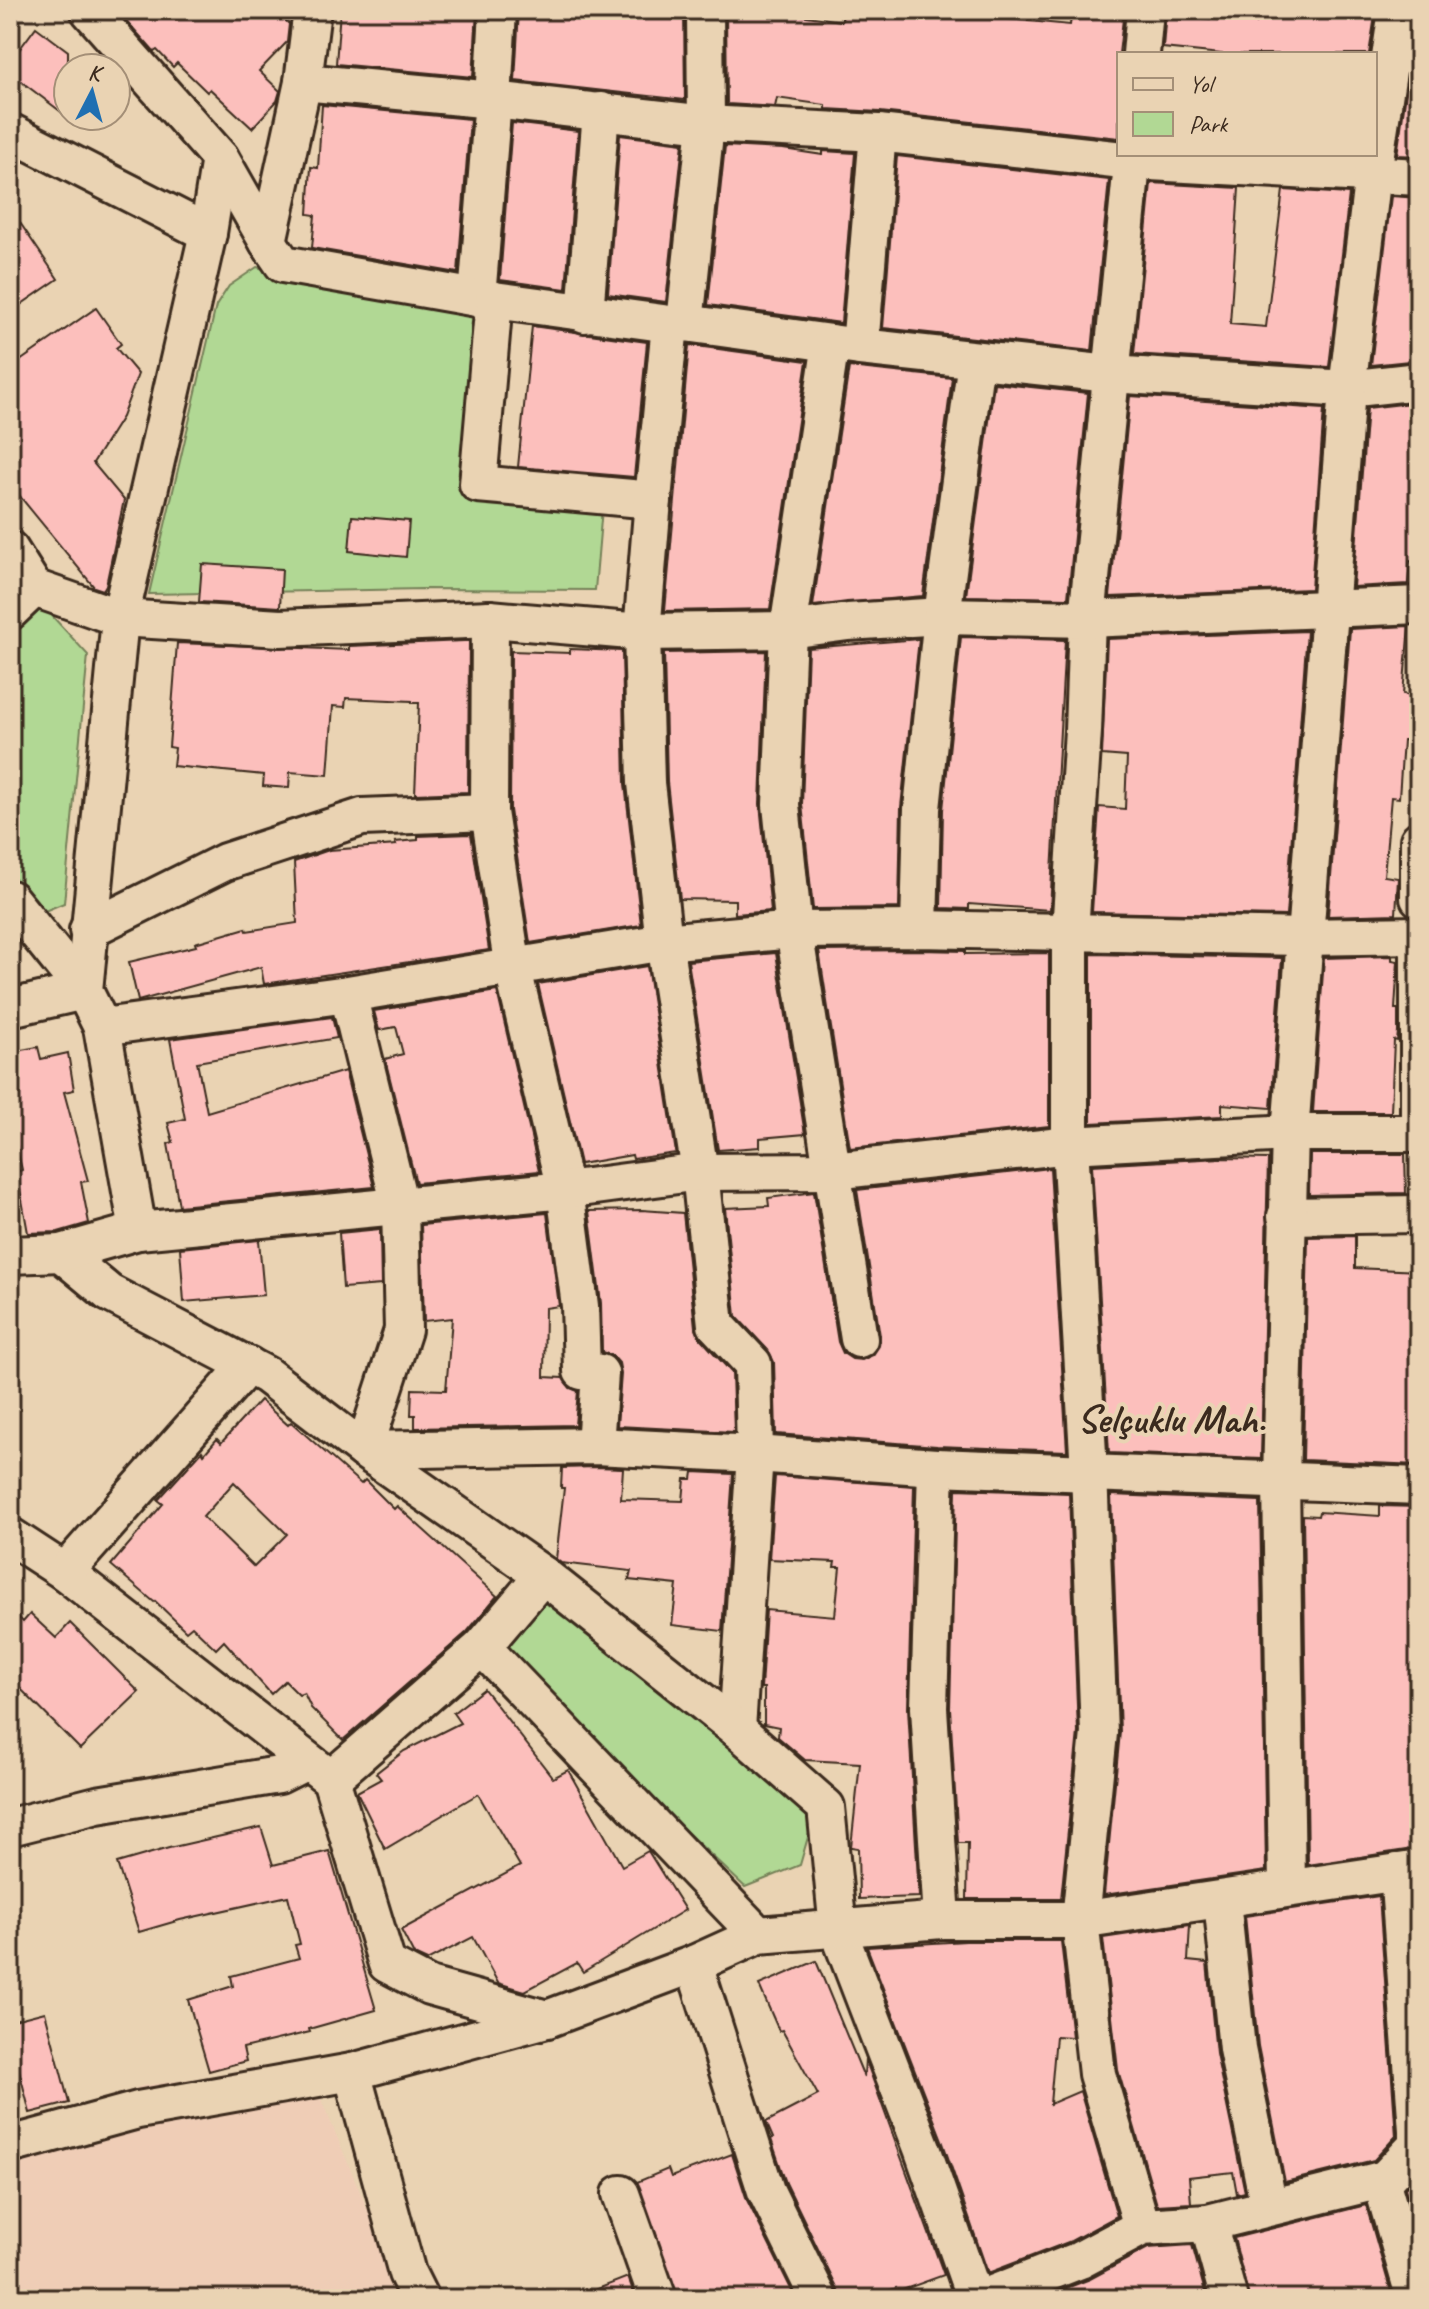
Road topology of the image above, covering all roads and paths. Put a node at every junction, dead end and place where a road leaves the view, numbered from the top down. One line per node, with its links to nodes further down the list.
1 (89, 10): 16 (street)
2 (312, 10): 8 (street)
3 (498, 10): 9 (street)
4 (705, 10): 11 (street)
5 (1145, 10): 7 (street)
6 (1397, 10): 14 (street)
7 (1141, 52)
8 (303, 82): 9 (street); 21 (street)
9 (493, 100): 10 (street); 22 (street)
10 (601, 111): 11 (street); 23 (street)
11 (706, 124): 13 (street); 24 (street)
12 (10, 132): 20 (street)
13 (878, 133): 17 (street); 25 (street)
14 (1377, 146)
15 (1376, 156): 18 (street)
16 (220, 158): 20 (street); 21 (street)
17 (1132, 158): 18 (street); 27 (street)
18 (1373, 173): 19 (street); 29 (street)
19 (1419, 177)
20 (208, 233): 36 (street)
21 (268, 242): 22 (street)
22 (485, 299): 23 (street); 30 (street)
23 (585, 314): 24 (street)
24 (678, 324): 25 (street); 30 (street)
25 (845, 345): 26 (street); 39 (street)
26 (976, 360): 27 (street); 35 (street)
27 (1110, 374): 29 (street); 38 (street)
28 (1419, 381): 29 (street)
29 (1347, 389): 34 (street)
30 (653, 500): 40 (street)
31 (10, 550): 32 (street)
32 (22, 600): 36 (street)
33 (1419, 605): 34 (street)
34 (1328, 609): 38 (street); 50 (street)
35 (942, 616): 38 (street); 39 (street); 45 (street)
36 (120, 618): 37 (street); 46 (street)
37 (490, 619): 40 (street); 41 (street)
38 (1087, 619): 48 (street)
39 (788, 630): 40 (street); 47 (street)
40 (642, 632): 51 (street)
41 (489, 812): 46 (street); 53 (street)
42 (1419, 840): 43 (street)
43 (1419, 898)
44 (10, 899): 55 (street)
45 (919, 929): 47 (street); 48 (street)
46 (88, 930): 55 (street)
47 (794, 930): 51 (street); 62 (street)
48 (1070, 932): 50 (street); 61 (street)
49 (1419, 935): 50 (street)
50 (1303, 937): 60 (street)
51 (664, 942): 53 (street); 63 (street)
52 (1419, 952): 54 (street)
53 (513, 969): 56 (street); 64 (street)
54 (1418, 988): 59 (street)
55 (84, 991): 57 (street); 58 (street)
56 (348, 994): 58 (street); 65 (street)
57 (10, 1008)
58 (102, 1027): 68 (street)
59 (1419, 1132): 60 (street)
60 (1290, 1133): 61 (street); 67 (street)
61 (1070, 1145): 62 (street); 77 (street)
62 (833, 1171): 63 (street); 71 (street)
63 (700, 1172): 64 (street); 75 (street)
64 (565, 1190): 65 (street); 73 (street)
65 (400, 1206): 68 (street); 74 (street)
66 (1419, 1214): 67 (street)
67 (1286, 1216): 78 (street)
68 (138, 1231): 69 (street)
69 (61, 1253): 70 (street); 72 (street)
70 (10, 1255)
71 (859, 1339)
72 (248, 1365): 74 (street); 81 (street)
73 (595, 1446): 74 (street); 75 (street)
74 (364, 1450): 82 (street)
75 (755, 1454): 76 (street); 84 (street)
76 (936, 1467): 77 (street); 90 (street)
77 (1089, 1471): 78 (street); 91 (street)
78 (1281, 1480): 79 (street); 88 (street)
79 (1419, 1486)
80 (10, 1536): 81 (street)
81 (65, 1572): 85 (street)
82 (543, 1575): 83 (street); 84 (street)
83 (482, 1647): 85 (street); 93 (street)
84 (737, 1729): 92 (street)
85 (319, 1770): 86 (street); 95 (street)
86 (10, 1827)
87 (1408, 1871): 88 (street); 98 (street)
88 (1287, 1887): 89 (street)
89 (1222, 1900): 91 (street); 100 (street)
90 (942, 1920): 91 (street); 92 (street)
91 (1080, 1920): 102 (street)
92 (838, 1930): 93 (street); 106 (street)
93 (758, 1935): 94 (street)
94 (694, 1964): 95 (street); 105 (street)
95 (547, 2019): 96 (street)
96 (352, 2072): 97 (street); 103 (street)
97 (10, 2145)
98 (1381, 2180): 100 (street); 108 (street)
99 (621, 2194): 104 (street)
100 (1269, 2207): 101 (street)
101 (1208, 2223): 102 (street); 107 (street)
102 (1142, 2227): 106 (street)
103 (420, 2299)
104 (658, 2299)
105 (819, 2299)
106 (978, 2299)
107 (1229, 2299)
108 (1415, 2299)

